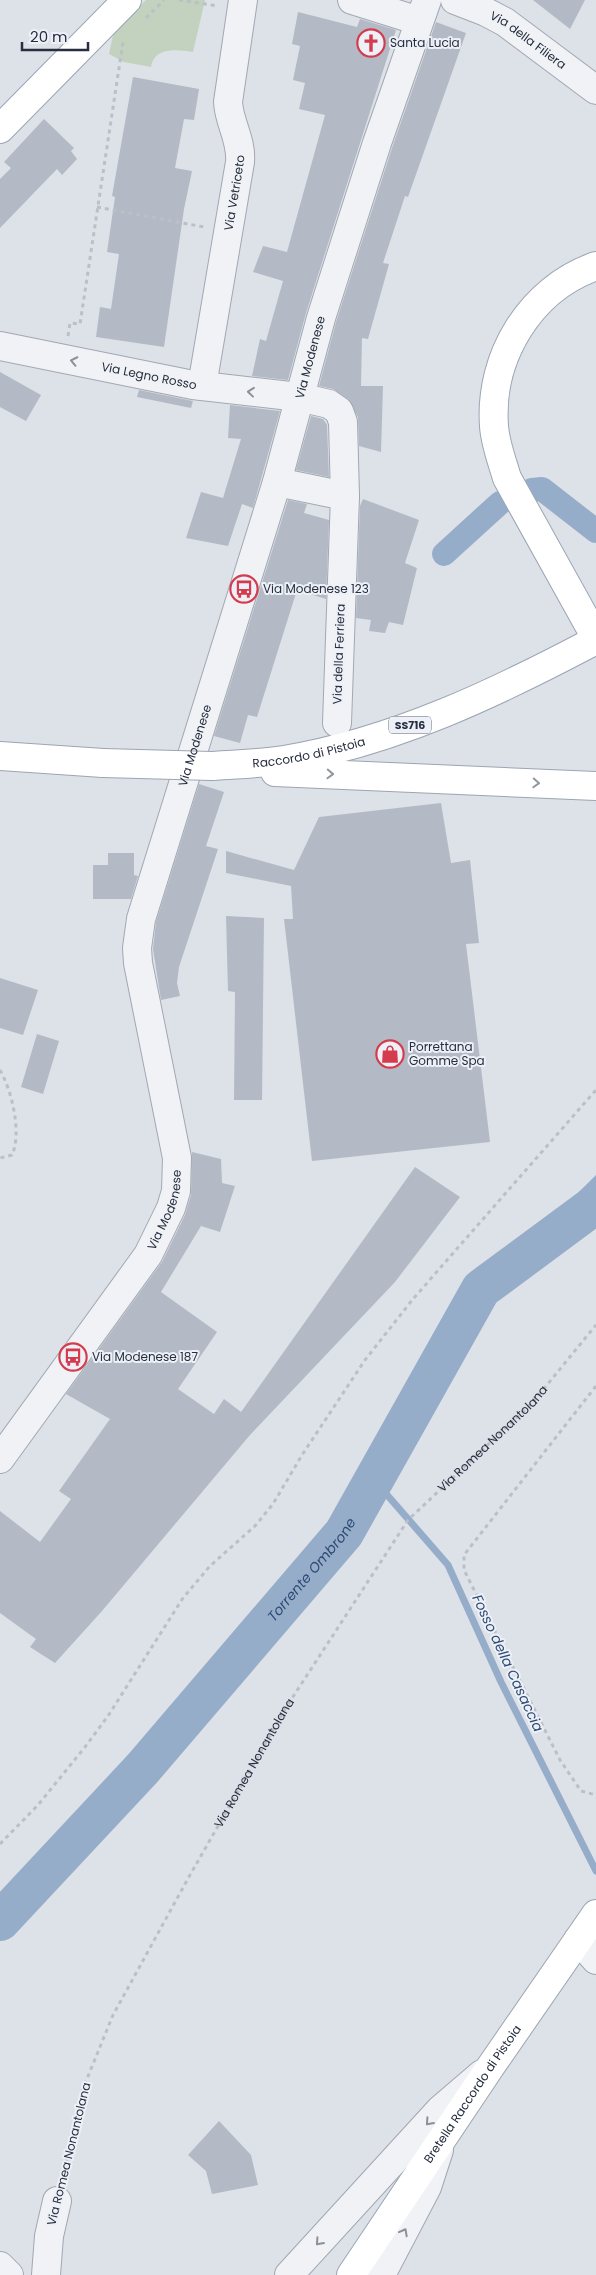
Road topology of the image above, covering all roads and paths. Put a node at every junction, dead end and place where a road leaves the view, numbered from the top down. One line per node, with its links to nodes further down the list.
1 (164, 0): 6 (path)
2 (180, 0): 5 (path)
3 (352, 0): 7 (street)
4 (455, 0): 9 (street, Via della Filiera)
5 (242, 5): 12 (street, Via Vetriceto)
6 (136, 10): 10 (main road)
7 (423, 10): 17 (street, Via Modenese)
8 (124, 40): 11 (path)
9 (596, 90)
10 (0, 130)
11 (97, 207): 12 (path); 15 (path)
12 (228, 232): 16 (street, Via Vetriceto)
13 (596, 266): 20 (main road)
14 (0, 346): 15 (street, Via Legno Rosso)
15 (64, 359): 16 (street, Via Legno Rosso, one-way to 15)
16 (202, 386): 17 (street, Via Legno Rosso, one-way to 16)
17 (299, 397): 18 (street, Via Modenese); 19 (street, Via della Ferriera)
18 (277, 482): 19 (street); 30 (street, Via Modenese)
19 (344, 496): 21 (street, Via della Ferriera)
20 (596, 639): 23 (main road, Raccordo di Pistoia / SS716)
21 (337, 723)
22 (0, 756): 23 (main road, Raccordo di Pistoia / SS716, bridge)
23 (212, 766): 24 (main road, one-way to 24)
24 (596, 786)
25 (0, 1070): 27 (path)
26 (596, 1090): 32 (path)
27 (0, 1158)
28 (596, 1325): 38 (path, Via Romea Nonantolana)
29 (596, 1386): 31 (path)
30 (0, 1459)
31 (596, 1795)
32 (0, 1844)
33 (596, 1914): 34 (main road, Bretella Raccordo di Pistoia)
34 (578, 1940): 35 (street); 36 (main road, Bretella Raccordo di Pistoia)
35 (596, 1960)
36 (490, 2066): 37 (main road, Bretella Raccordo di Pistoia); 42 (street, one-way to 42)
37 (441, 2142): 43 (main road, Bretella Raccordo di Pistoia); 44 (street, one-way to 37)
38 (57, 2201): 41 (street, Via Romea Nonantolana)
39 (0, 2266): 40 (street)
40 (9, 2275)
41 (46, 2275)
42 (289, 2275)
43 (351, 2275)
44 (381, 2275)

